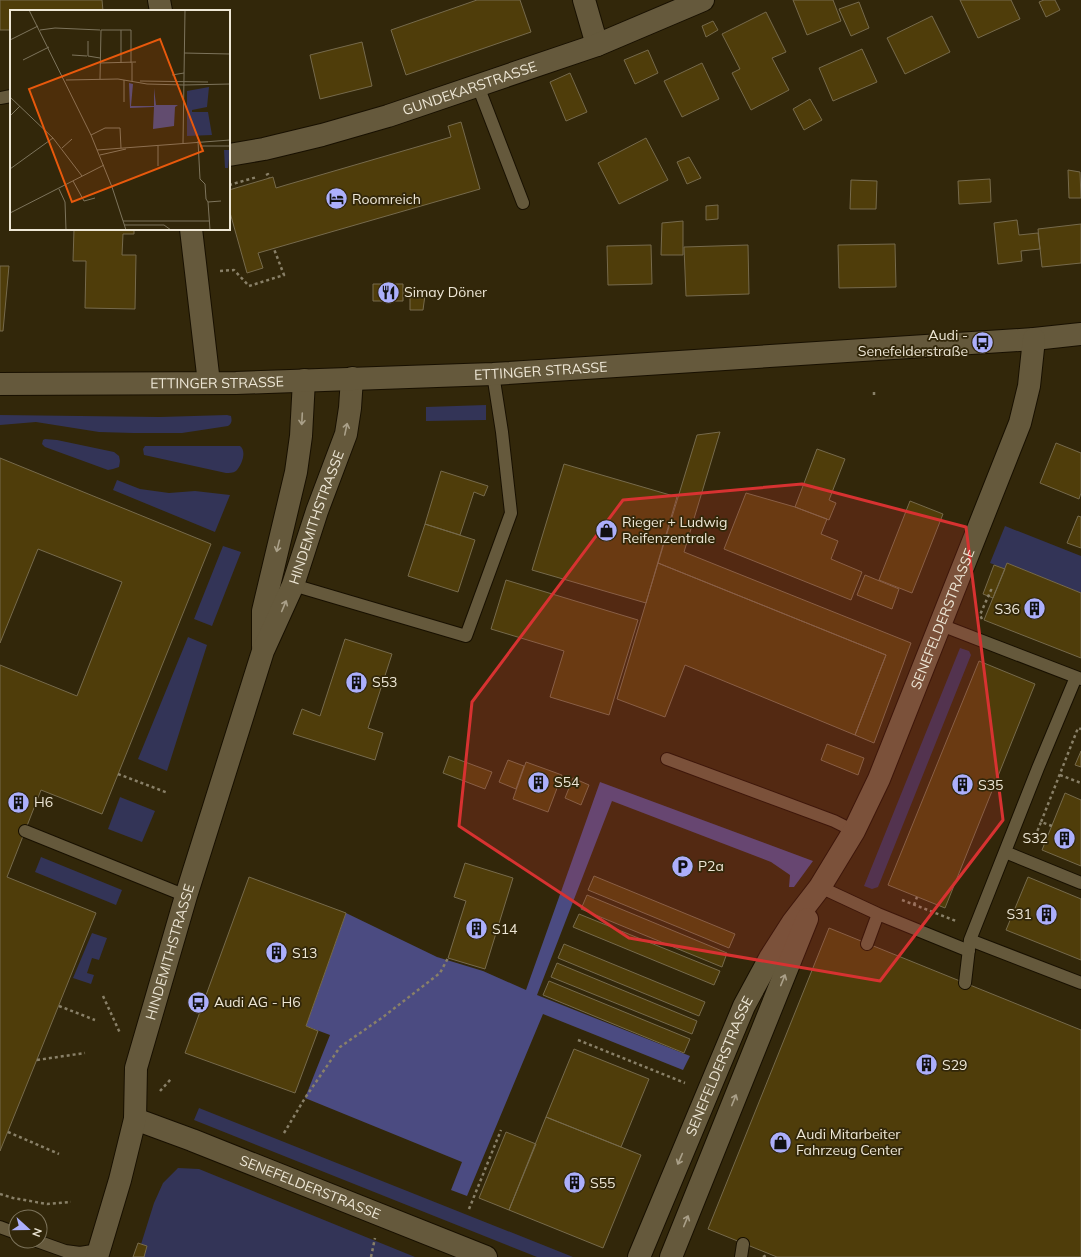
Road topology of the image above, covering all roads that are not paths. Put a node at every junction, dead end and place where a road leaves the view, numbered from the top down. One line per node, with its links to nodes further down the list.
1 (159, 0): 4 (street)
2 (584, 0): 5 (street)
3 (703, 0): 5 (street, GUNDEKARSTRASSE)
4 (161, 10)
5 (597, 45): 6 (street, GUNDEKARSTRASSE)
6 (478, 86): 9 (street, GUNDEKARSTRASSE); 10 (lane)
7 (10, 96): 8 (lane)
8 (0, 98)
9 (230, 155)
10 (523, 203)
11 (191, 230): 17 (street)
12 (1081, 334): 13 (street, ETTINGER STRASSE)
13 (1034, 339): 14 (street, ETTINGER STRASSE); 20 (street, SENEFELDERSTRASSE)
14 (492, 374): 15 (street, ETTINGER STRASSE); 19 (lane)
15 (352, 378): 16 (street, ETTINGER STRASSE); 19 (street, HINDEMITHSTRASSE, one-way to 15)
16 (304, 380): 17 (street, ETTINGER STRASSE); 21 (street, HINDEMITHSTRASSE, one-way to 21)
17 (209, 383): 18 (street, ETTINGER STRASSE)
18 (0, 384)
19 (293, 585): 21 (street, HINDEMITHSTRASSE, one-way to 19)
20 (941, 625): 22 (lane); 25 (street, SENEFELDERSTRASSE)
21 (262, 651): 29 (street, HINDEMITHSTRASSE)
22 (1079, 678): 26 (lane)
23 (667, 759): 25 (lane)
24 (25, 831): 29 (lane)
25 (854, 831): 28 (street, SENEFELDERSTRASSE)
26 (1005, 852): 27 (lane); 32 (lane)
27 (1081, 882)
28 (820, 887): 30 (lane); 40 (street, SENEFELDERSTRASSE, one-way to 40); 41 (street, SENEFELDERSTRASSE, one-way to 28)
29 (186, 896): 35 (street, HINDEMITHSTRASSE)
30 (878, 914): 31 (lane); 32 (lane)
31 (867, 944)
32 (970, 946): 33 (lane); 34 (lane)
33 (965, 983)
34 (1081, 983)
35 (134, 1119): 38 (street, HINDEMITHSTRASSE); 39 (street, SENEFELDERSTRASSE)
36 (743, 1244): 42 (lane)
37 (53, 1252): 38 (lane)
38 (98, 1254)
39 (486, 1257)
40 (639, 1257)
41 (671, 1257)
42 (741, 1257)

